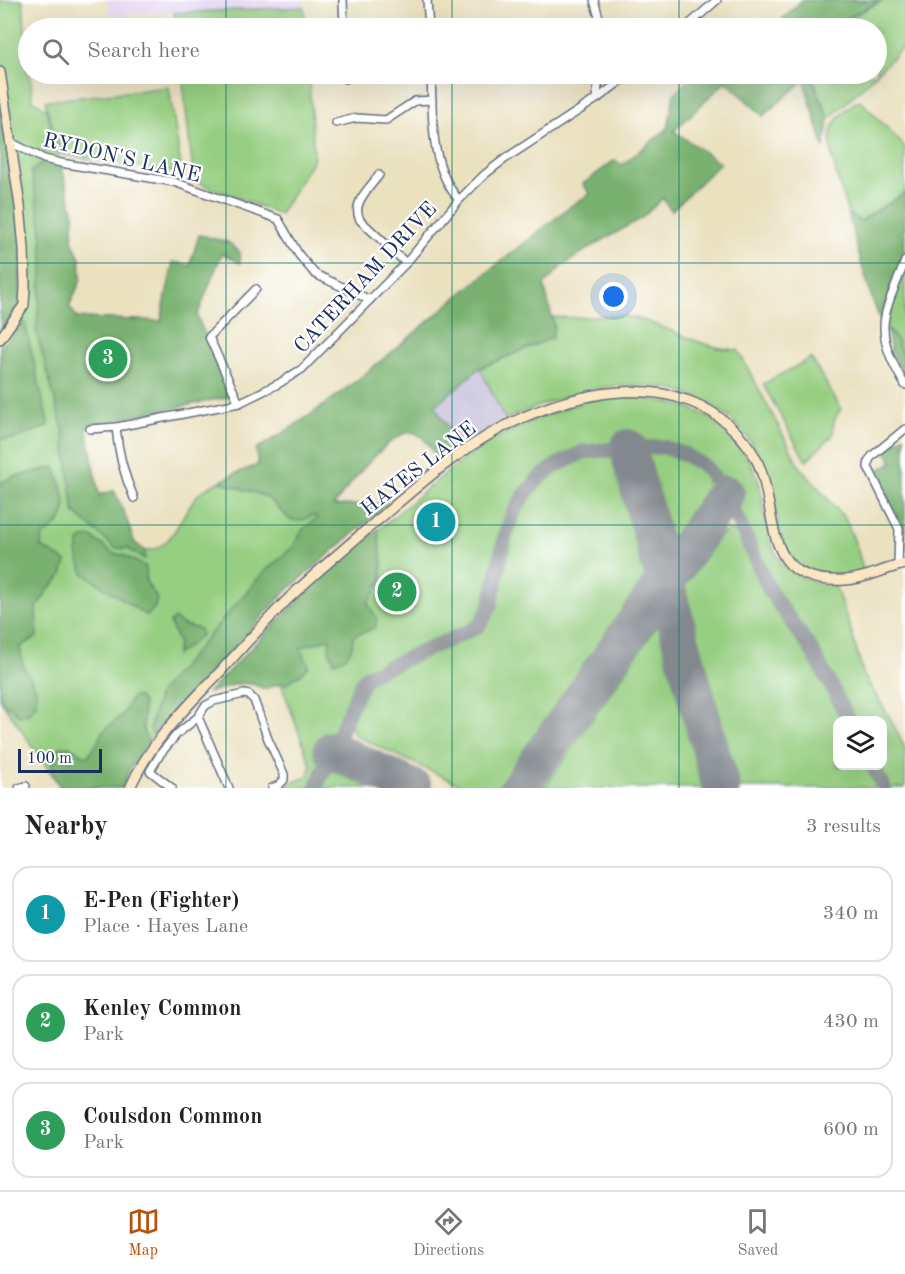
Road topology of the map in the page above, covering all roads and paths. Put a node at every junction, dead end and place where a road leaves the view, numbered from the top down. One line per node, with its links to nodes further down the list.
1 (343, 0): 5 (street)
2 (427, 0): 6 (street)
3 (594, 0): 7 (street)
4 (717, 0): 8 (street)
5 (344, 18)
6 (428, 18)
7 (599, 18)
8 (696, 18)
9 (0, 72): 16 (street)
10 (431, 84): 14 (street)
11 (598, 84): 13 (street)
12 (617, 84): 13 (street, CATERHAM DRIVE)
13 (598, 98): 18 (street, CATERHAM DRIVE)
14 (432, 100): 15 (street); 18 (street)
15 (336, 123)
16 (10, 142): 22 (street, RYDON'S LANE); 23 (street)
17 (379, 175): 20 (street)
18 (459, 200): 20 (street, CATERHAM DRIVE)
19 (905, 261): 24 (street)
20 (406, 262): 22 (street, CATERHAM DRIVE)
21 (256, 289): 25 (street)
22 (370, 300): 25 (street, CATERHAM DRIVE)
23 (0, 339)
24 (905, 385)
25 (239, 403): 26 (street, CATERHAM DRIVE)
26 (116, 428): 27 (street, CATERHAM DRIVE); 29 (street)
27 (90, 429)
28 (905, 429): 30 (street)
29 (134, 498)
30 (902, 565): 32 (street, HAYES LANE)
31 (198, 717): 33 (street); 34 (street); 35 (street)
32 (130, 788)
33 (172, 788)
34 (229, 788)
35 (272, 788)

